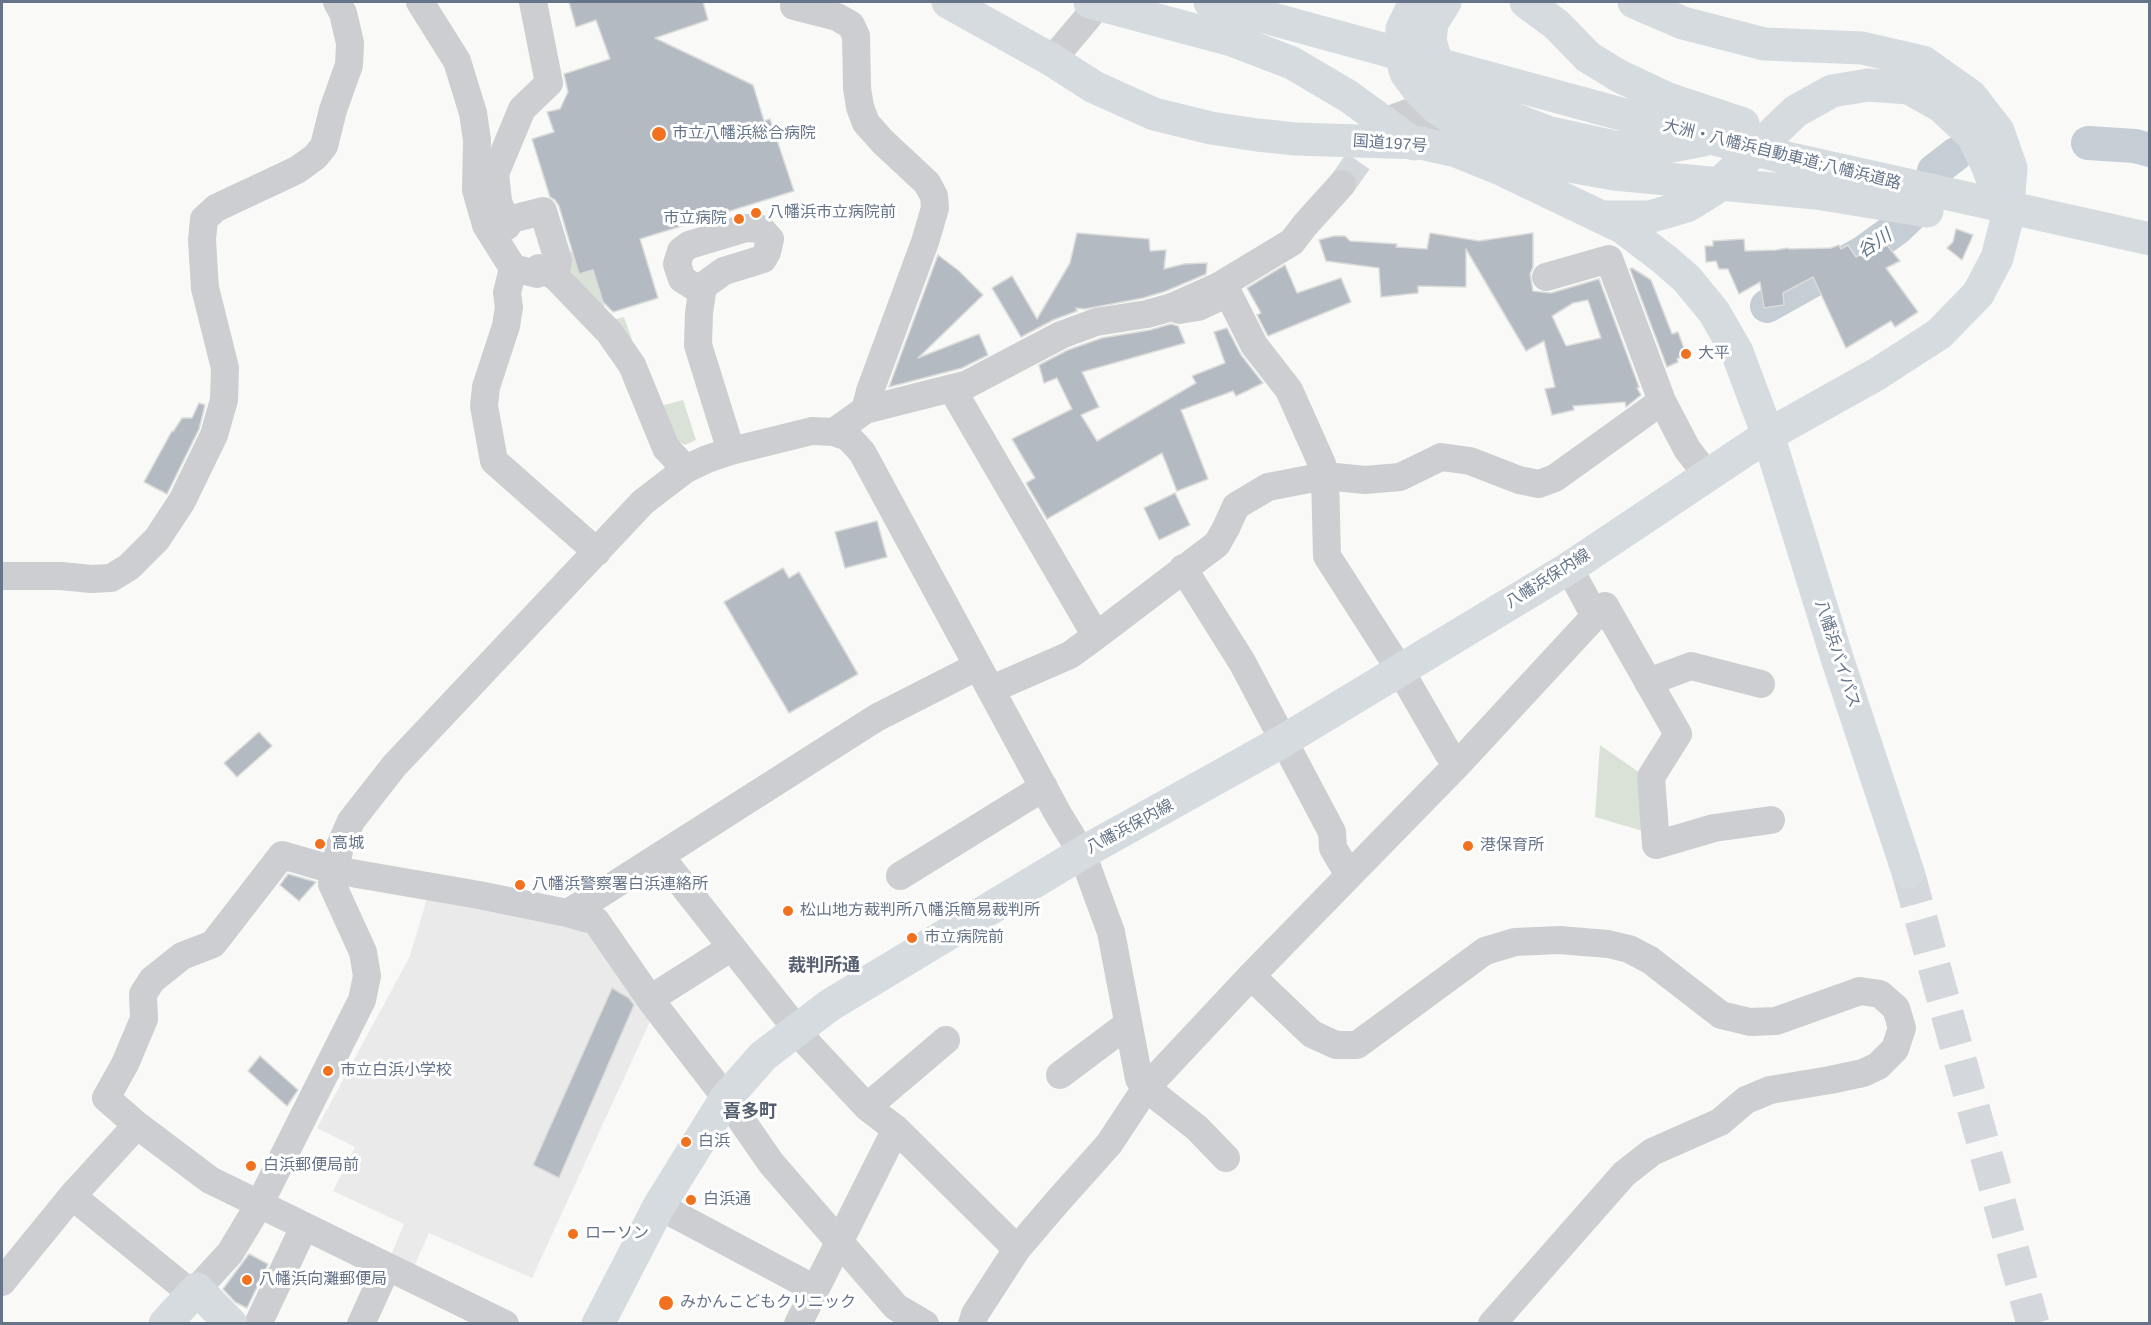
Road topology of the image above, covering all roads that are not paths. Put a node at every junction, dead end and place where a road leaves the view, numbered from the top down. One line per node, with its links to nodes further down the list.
1 (337, 2): 38 (street)
2 (420, 2): 23 (street)
3 (533, 2): 20 (street)
4 (948, 2): 12 (main road, 国道197号)
5 (1210, 2): 13 (main road, 大洲・八幡浜自動車道;八幡浜道路)
6 (1415, 2): 13 (main road)
7 (1445, 2): 15 (main road)
8 (1526, 2): 14 (main road)
9 (1634, 2): 19 (main road, 八幡浜保内線)
10 (794, 6): 28 (street)
11 (1090, 9): 12 (street); 15 (main road)
12 (1052, 60): 17 (main road, 国道197号)
13 (1411, 66): 14 (main road, 大洲・八幡浜自動車道;八幡浜道路); 19 (main road)
14 (1661, 111): 19 (main road, 大洲・八幡浜自動車道;八幡浜道路)
15 (1796, 111): 19 (main road)
16 (1397, 117): 17 (street)
17 (1456, 151): 30 (main road, 国道197号)
18 (1342, 184): 25 (street)
19 (2028, 218): 21 (main road); 30 (main road, 八幡浜保内線)
20 (504, 221): 23 (street); 23 (street)
21 (2150, 240)
22 (703, 266): 31 (street)
23 (536, 271): 32 (street); 35 (street)
24 (1546, 277): 27 (street)
25 (1172, 307): 26 (street); 34 (street)
26 (952, 389): 28 (street); 40 (street)
27 (1662, 401): 33 (street); 34 (street)
28 (865, 410): 29 (street)
29 (834, 432): 31 (street); 42 (street)
30 (1768, 435): 33 (main road, 八幡浜保内線); 52 (main road, 八幡浜バイパス)
31 (724, 453): 32 (street)
32 (686, 469): 35 (street)
33 (1707, 475): 37 (main road, 八幡浜保内線)
34 (1324, 476): 36 (street); 41 (street)
35 (597, 552): 51 (street)
36 (1183, 568): 40 (street); 45 (street)
37 (1569, 568): 39 (street); 41 (main road, 八幡浜保内線)
38 (2, 576)
39 (1595, 616): 43 (street); 46 (street)
40 (1096, 636): 42 (street)
41 (1400, 670): 45 (main road, 八幡浜保内線); 46 (street)
42 (985, 678): 47 (street); 50 (street)
43 (1648, 682): 44 (street); 48 (street)
44 (1761, 684)
45 (1283, 741): 49 (main road, 八幡浜保内線); 53 (street)
46 (1458, 764): 53 (street)
47 (1044, 787): 49 (street); 54 (street)
48 (1771, 820)
49 (1082, 853): 59 (street); 60 (main road, 八幡浜保内線)
50 (660, 856): 55 (street); 56 (street)
51 (334, 870): 55 (street); 66 (street); 70 (street)
52 (1908, 872)
53 (1349, 875): 57 (street)
54 (900, 876)
55 (567, 913): 58 (street)
56 (732, 947): 58 (street); 60 (street)
57 (1251, 976): 63 (street); 89 (street)
58 (650, 999): 64 (street)
59 (1128, 1024): 62 (street); 63 (street)
60 (797, 1030): 64 (main road, 八幡浜保内線); 65 (street)
61 (946, 1040): 65 (street)
62 (1060, 1075)
63 (1146, 1088): 68 (street); 74 (street)
64 (726, 1098): 71 (main road, 八幡浜保内線); 73 (street)
65 (867, 1107): 67 (street)
66 (137, 1125): 69 (street); 70 (street)
67 (896, 1129): 73 (street); 74 (street)
68 (1227, 1158)
69 (72, 1196): 76 (street); 78 (street)
70 (259, 1205): 72 (street); 78 (street)
71 (659, 1206): 77 (street); 85 (main road, 八幡浜保内線)
72 (304, 1227): 75 (street); 82 (street)
73 (838, 1243): 77 (street); 79 (street)
74 (1017, 1249): 88 (street)
75 (387, 1267): 83 (street); 84 (street)
76 (2, 1282)
77 (815, 1289): 86 (street)
78 (194, 1292): 80 (main road); 81 (main road)
79 (892, 1315): 87 (street)
80 (165, 1323)
81 (231, 1323)
82 (258, 1323)
83 (361, 1323)
84 (505, 1323)
85 (598, 1323)
86 (798, 1323)
87 (925, 1323)
88 (972, 1323)
89 (1492, 1323)

